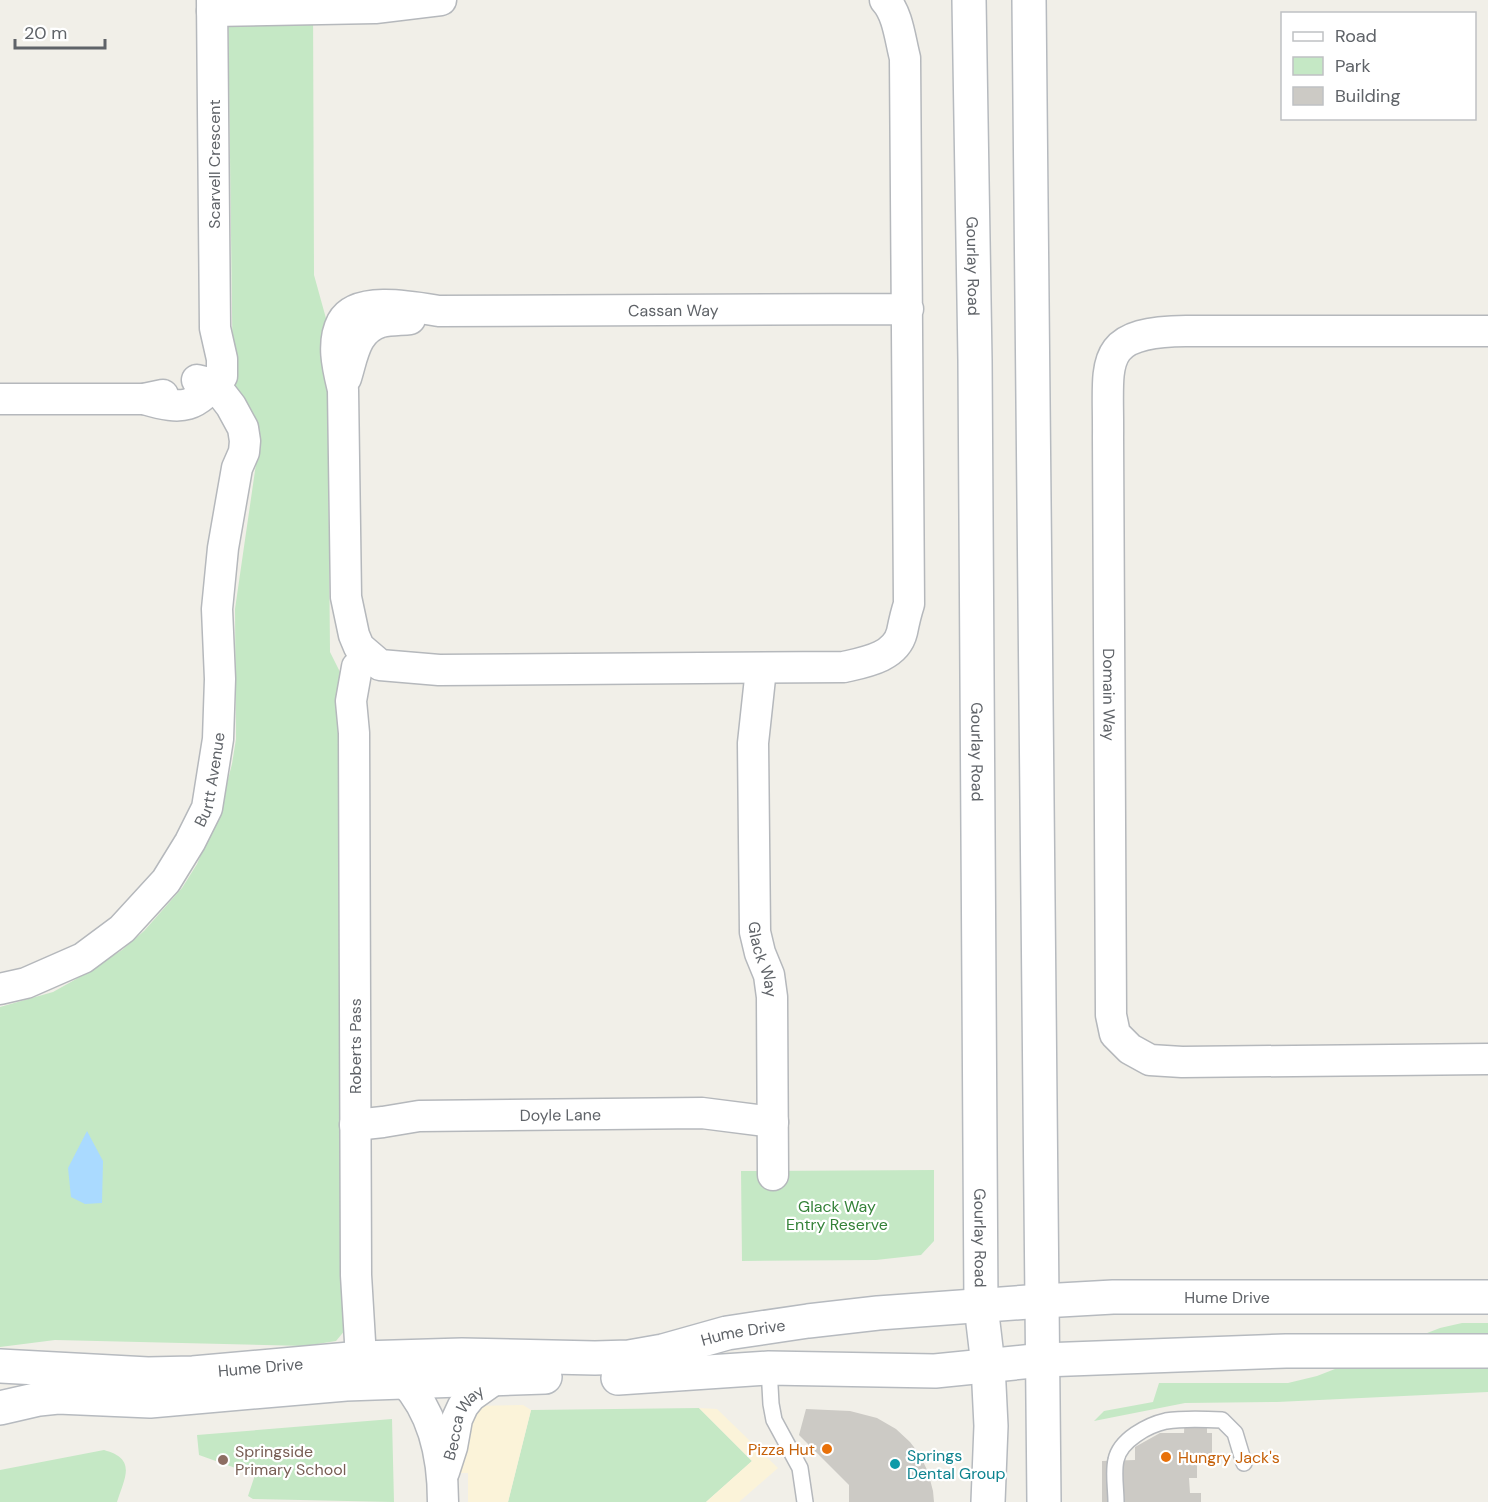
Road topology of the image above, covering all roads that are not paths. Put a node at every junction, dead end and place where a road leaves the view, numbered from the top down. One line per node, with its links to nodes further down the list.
1 (441, 0): 6 (street)
2 (885, 0): 7 (street)
3 (908, 0): 7 (street)
4 (969, 0): 21 (main road, Gourlay Road)
5 (1029, 0): 20 (main road)
6 (212, 5): 10 (street, Scarvell Crescent)
7 (905, 58): 8 (street)
8 (908, 309): 12 (street, Cassan Way); 13 (street)
9 (1488, 331): 15 (street, Domain Way)
10 (205, 387): 11 (street); 14 (street, Burtt Avenue)
11 (0, 399)
12 (365, 666): 13 (street); 17 (street, Roberts Pass)
13 (752, 669): 16 (street, Glack Way)
14 (0, 989)
15 (1488, 1059)
16 (772, 1112): 17 (street, Doyle Lane); 18 (street, Glack Way)
17 (355, 1116): 23 (street, Roberts Pass)
18 (773, 1175)
19 (1488, 1297): 20 (main road, Hume Drive)
20 (1042, 1300): 21 (main road, Hume Drive); 24 (main road)
21 (981, 1306): 23 (main road, Hume Drive); 25 (main road, Gourlay Road)
22 (1488, 1351): 24 (main road, Hume Drive)
23 (361, 1358): 26 (main road, Hume Drive)
24 (1043, 1360): 25 (main road, Hume Drive); 35 (main road)
25 (988, 1365): 27 (main road, Hume Drive); 34 (main road, Gourlay Road)
26 (0, 1366)
27 (769, 1368): 28 (main road, Hume Drive); 33 (lane)
28 (495, 1379): 29 (main road, Hume Drive); 32 (street, Becca Way)
29 (404, 1381): 30 (main road, Hume Drive); 32 (street, Becca Way)
30 (0, 1408)
31 (1244, 1463): 36 (lane)
32 (443, 1488)
33 (805, 1502)
34 (988, 1502)
35 (1044, 1502)
36 (1116, 1502)

